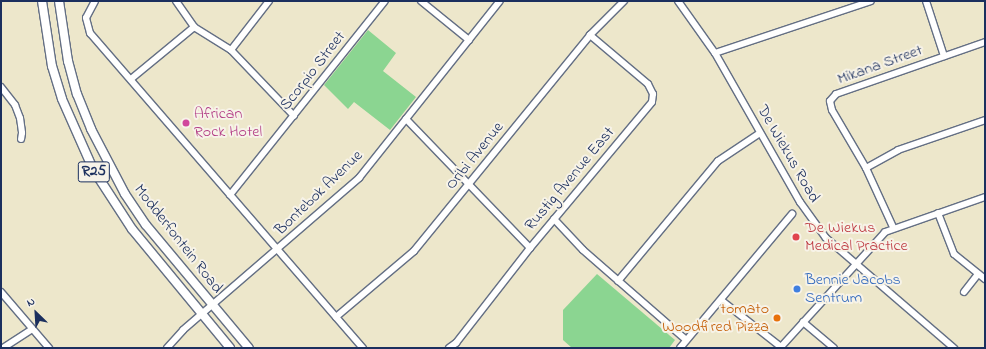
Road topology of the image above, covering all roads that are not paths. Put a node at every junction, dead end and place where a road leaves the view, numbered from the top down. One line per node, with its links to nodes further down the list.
1 (42, 1): 44 (main road, Modderfontein Road / R25)
2 (59, 1): 43 (main road, Modderfontein Road / R25)
3 (95, 1): 20 (street)
4 (176, 1): 13 (street)
5 (269, 1): 17 (street)
6 (385, 1): 22 (street, Scorpio Street)
7 (421, 1): 15 (street)
8 (500, 1): 15 (street, Bontebok Avenue)
9 (624, 1): 14 (street, Oribi Avenue)
10 (678, 1): 18 (street, De Wiekus Road)
11 (871, 1): 18 (street)
12 (926, 1): 19 (street)
13 (194, 27): 17 (street); 20 (street)
14 (590, 35): 28 (street, Oribi Avenue); 33 (street, Rustig Avenue East)
15 (469, 40): 23 (street, Bontebok Avenue)
16 (985, 42): 19 (street, Mikana Street)
17 (231, 50): 22 (street)
18 (715, 53): 25 (street, De Wiekus Road)
19 (944, 56): 27 (street, Mikana Street)
20 (131, 80): 29 (street)
21 (1, 87): 26 (street)
22 (294, 116): 29 (street, Scorpio Street)
23 (406, 119): 28 (street); 36 (street, Bontebok Avenue)
24 (985, 120): 27 (street)
25 (760, 133): 37 (street, De Wiekus Road); 39 (street)
26 (21, 139)
27 (866, 168): 34 (street, Mikana Street)
28 (470, 183): 35 (street); 45 (street, Oribi Avenue)
29 (230, 195): 36 (street)
30 (985, 197): 31 (street)
31 (938, 213): 34 (street); 38 (street)
32 (792, 214): 42 (street)
33 (554, 219): 35 (street, Rustig Avenue East); 39 (street)
34 (893, 227): 37 (street)
35 (530, 248): 49 (street, Rustig Avenue East)
36 (278, 250): 43 (street, Bontebok Avenue); 45 (street)
37 (856, 265): 46 (street); 61 (street, De Wiekus Road)
38 (982, 276): 40 (street)
39 (618, 281): 48 (street)
40 (964, 292)
41 (2, 295): 47 (street)
42 (721, 300): 48 (street); 59 (street)
43 (212, 306): 44 (street, Bontebok Avenue); 54 (main road, Modderfontein Road / R25)
44 (202, 315): 52 (street, Bontebok Avenue); 53 (main road, Modderfontein Road / R25)
45 (336, 317): 55 (street)
46 (803, 322): 59 (street); 60 (street)
47 (32, 329): 50 (street); 51 (street)
48 (686, 340): 58 (street)
49 (456, 343): 56 (street, Rustig Avenue East); 57 (street)
50 (3, 348)
51 (49, 348)
52 (167, 348)
53 (230, 348)
54 (249, 348)
55 (363, 348)
56 (449, 348)
57 (460, 348)
58 (680, 348)
59 (780, 348)
60 (834, 348)
61 (954, 348)

